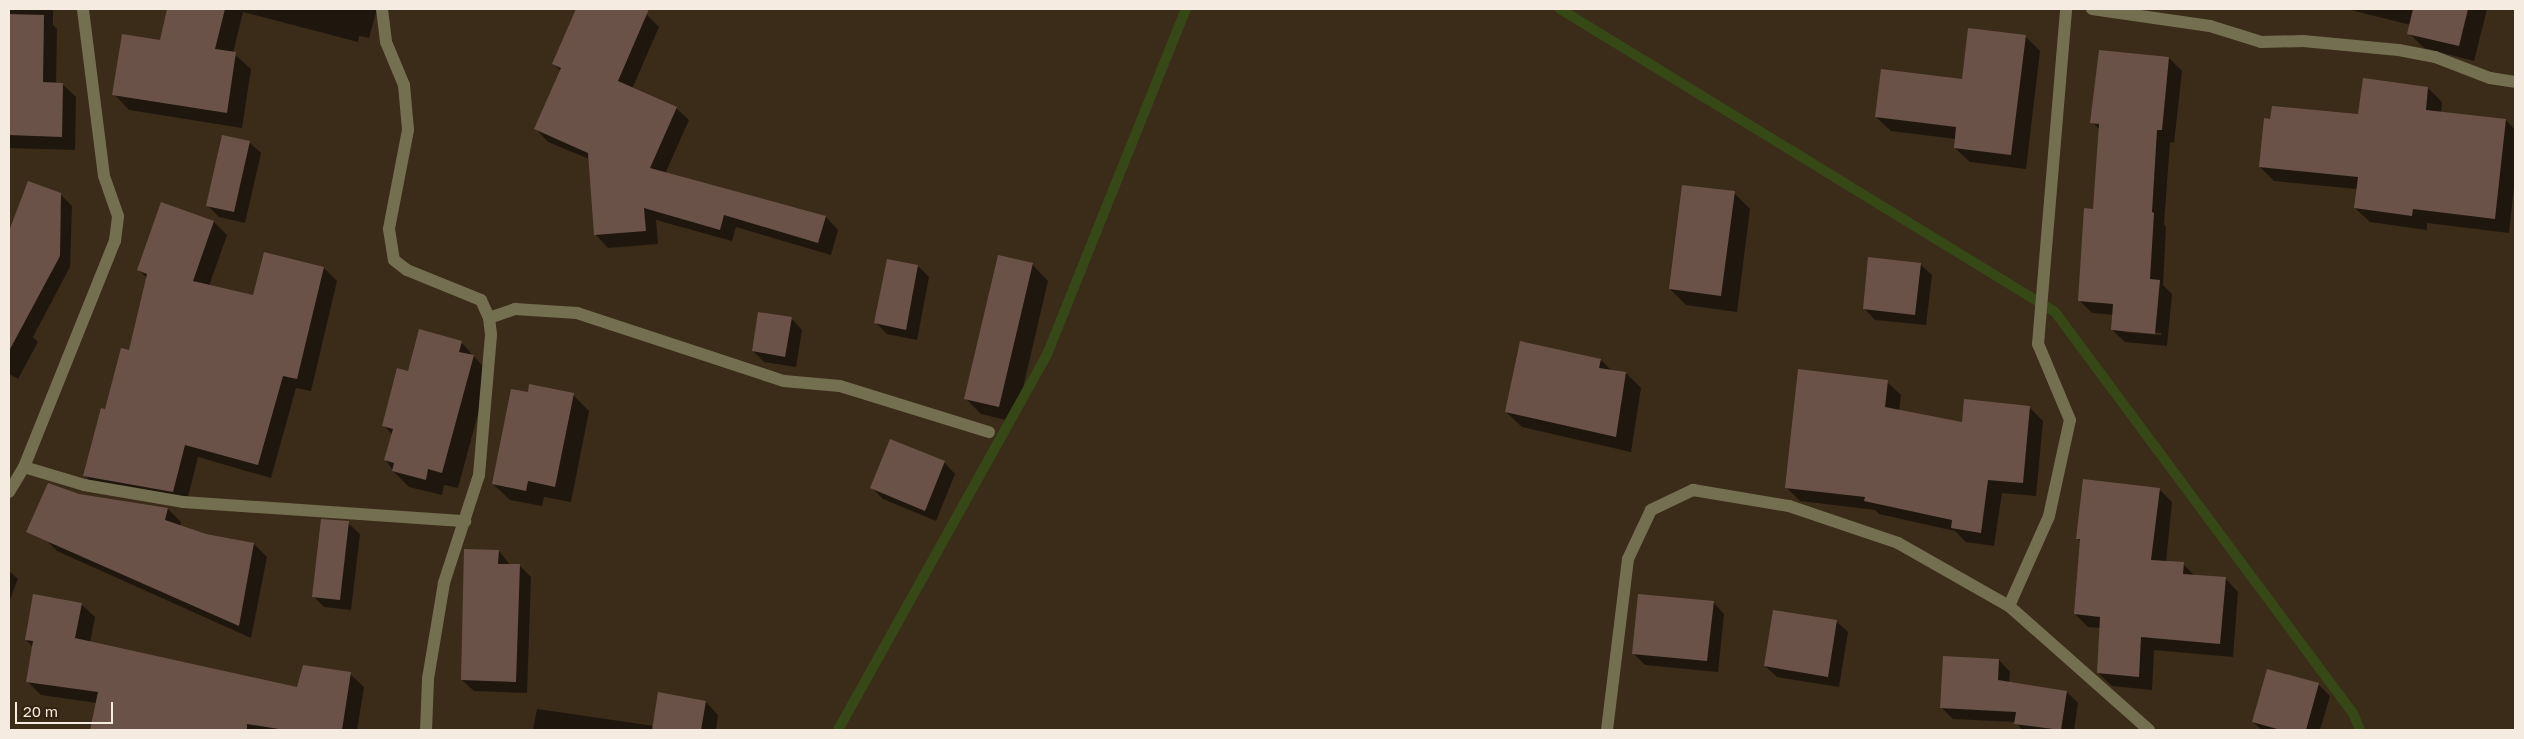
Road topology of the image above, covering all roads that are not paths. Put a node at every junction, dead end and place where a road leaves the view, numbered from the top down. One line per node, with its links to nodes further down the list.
1 (83, 9): 8 (street)
2 (382, 9): 6 (street)
3 (2066, 9): 11 (street)
4 (2092, 9): 5 (street)
5 (2515, 82)
6 (489, 318): 7 (street); 10 (street)
7 (989, 432)
8 (24, 467): 9 (street); 10 (street)
9 (9, 492)
10 (465, 521): 12 (street)
11 (2009, 606): 13 (street); 14 (street)
12 (426, 730)
13 (1607, 730)
14 (2149, 730)

